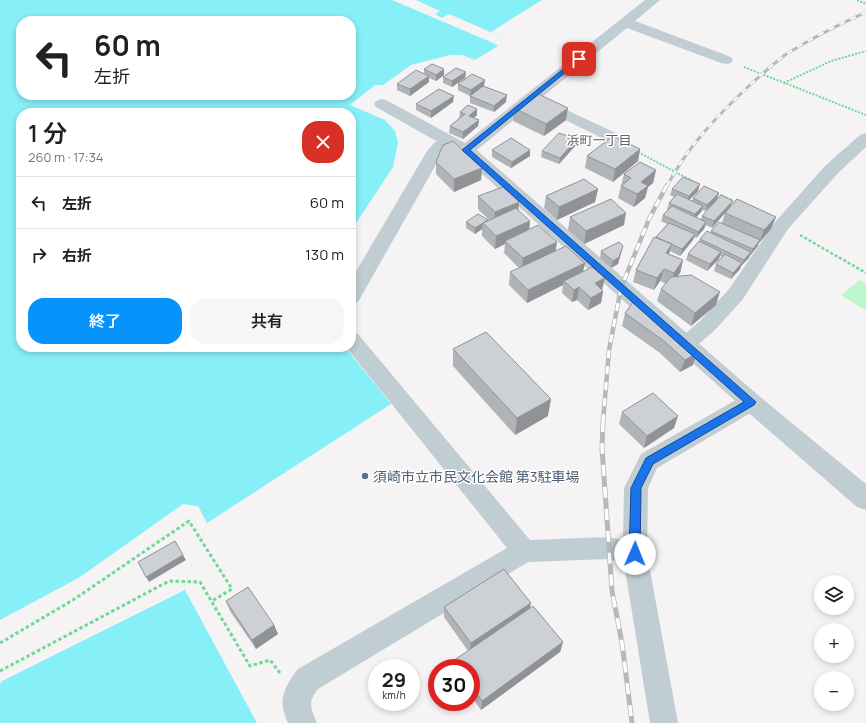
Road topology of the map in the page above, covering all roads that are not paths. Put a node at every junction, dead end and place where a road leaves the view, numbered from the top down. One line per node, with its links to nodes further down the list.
1 (653, 0): 2 (street)
2 (625, 22): 3 (street); 4 (street)
3 (726, 60)
4 (531, 98): 6 (street); 8 (street)
5 (382, 104): 8 (street)
6 (614, 138)
7 (866, 138): 10 (street)
8 (462, 148): 9 (street); 10 (street)
9 (356, 288)
10 (686, 344): 12 (street)
11 (356, 345): 14 (street)
12 (751, 402): 13 (street); 15 (street)
13 (866, 498)
14 (524, 551): 15 (street); 16 (street)
15 (635, 554): 17 (street)
16 (303, 723)
17 (664, 723)

